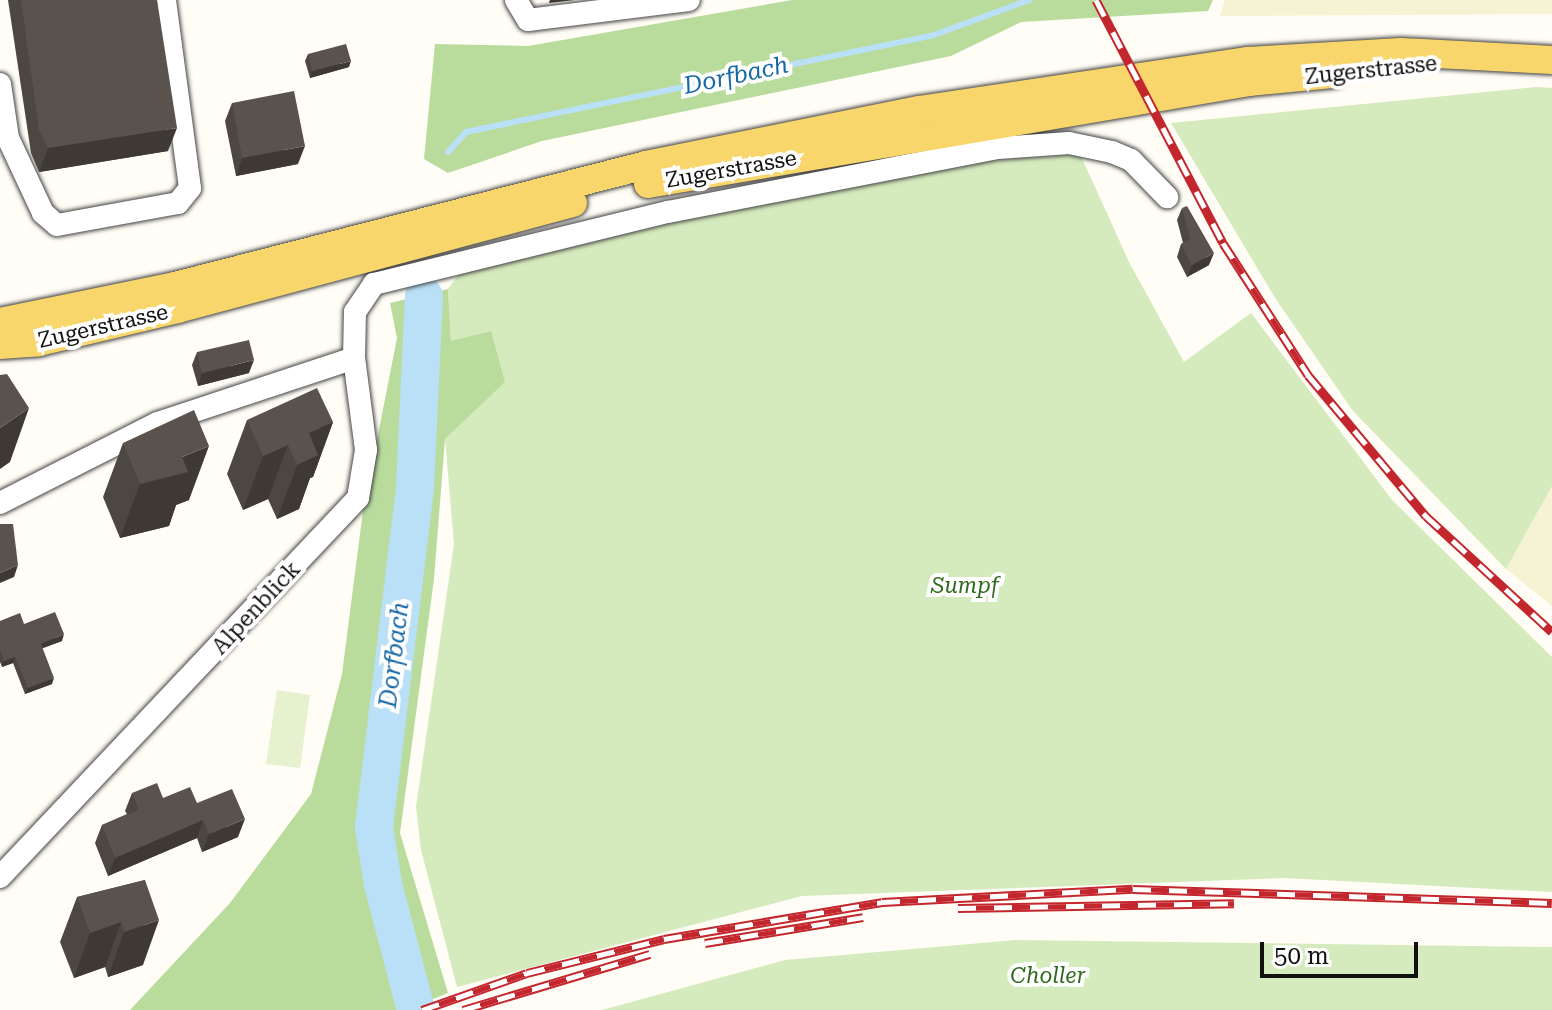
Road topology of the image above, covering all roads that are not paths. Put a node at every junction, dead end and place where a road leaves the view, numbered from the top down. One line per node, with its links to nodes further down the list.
1 (165, 0): 7 (street)
2 (516, 0): 4 (street)
3 (689, 0): 4 (street)
4 (655, 2)
5 (1475, 59): 6 (main road, Zugerstrasse); 10 (main road, Zugerstrasse); 13 (main road, Zugerstrasse)
6 (1552, 60)
7 (0, 84)
8 (1167, 197): 9 (street, Zugerstrasse)
9 (374, 284): 16 (street, Alpenblick)
10 (175, 286): 11 (main road); 12 (main road, Zugerstrasse)
11 (0, 309)
12 (0, 322)
13 (39, 342): 14 (main road, Zugerstrasse); 15 (main road)
14 (0, 345)
15 (0, 352)
16 (354, 358): 17 (street); 18 (street, Alpenblick)
17 (0, 503)
18 (0, 877)

